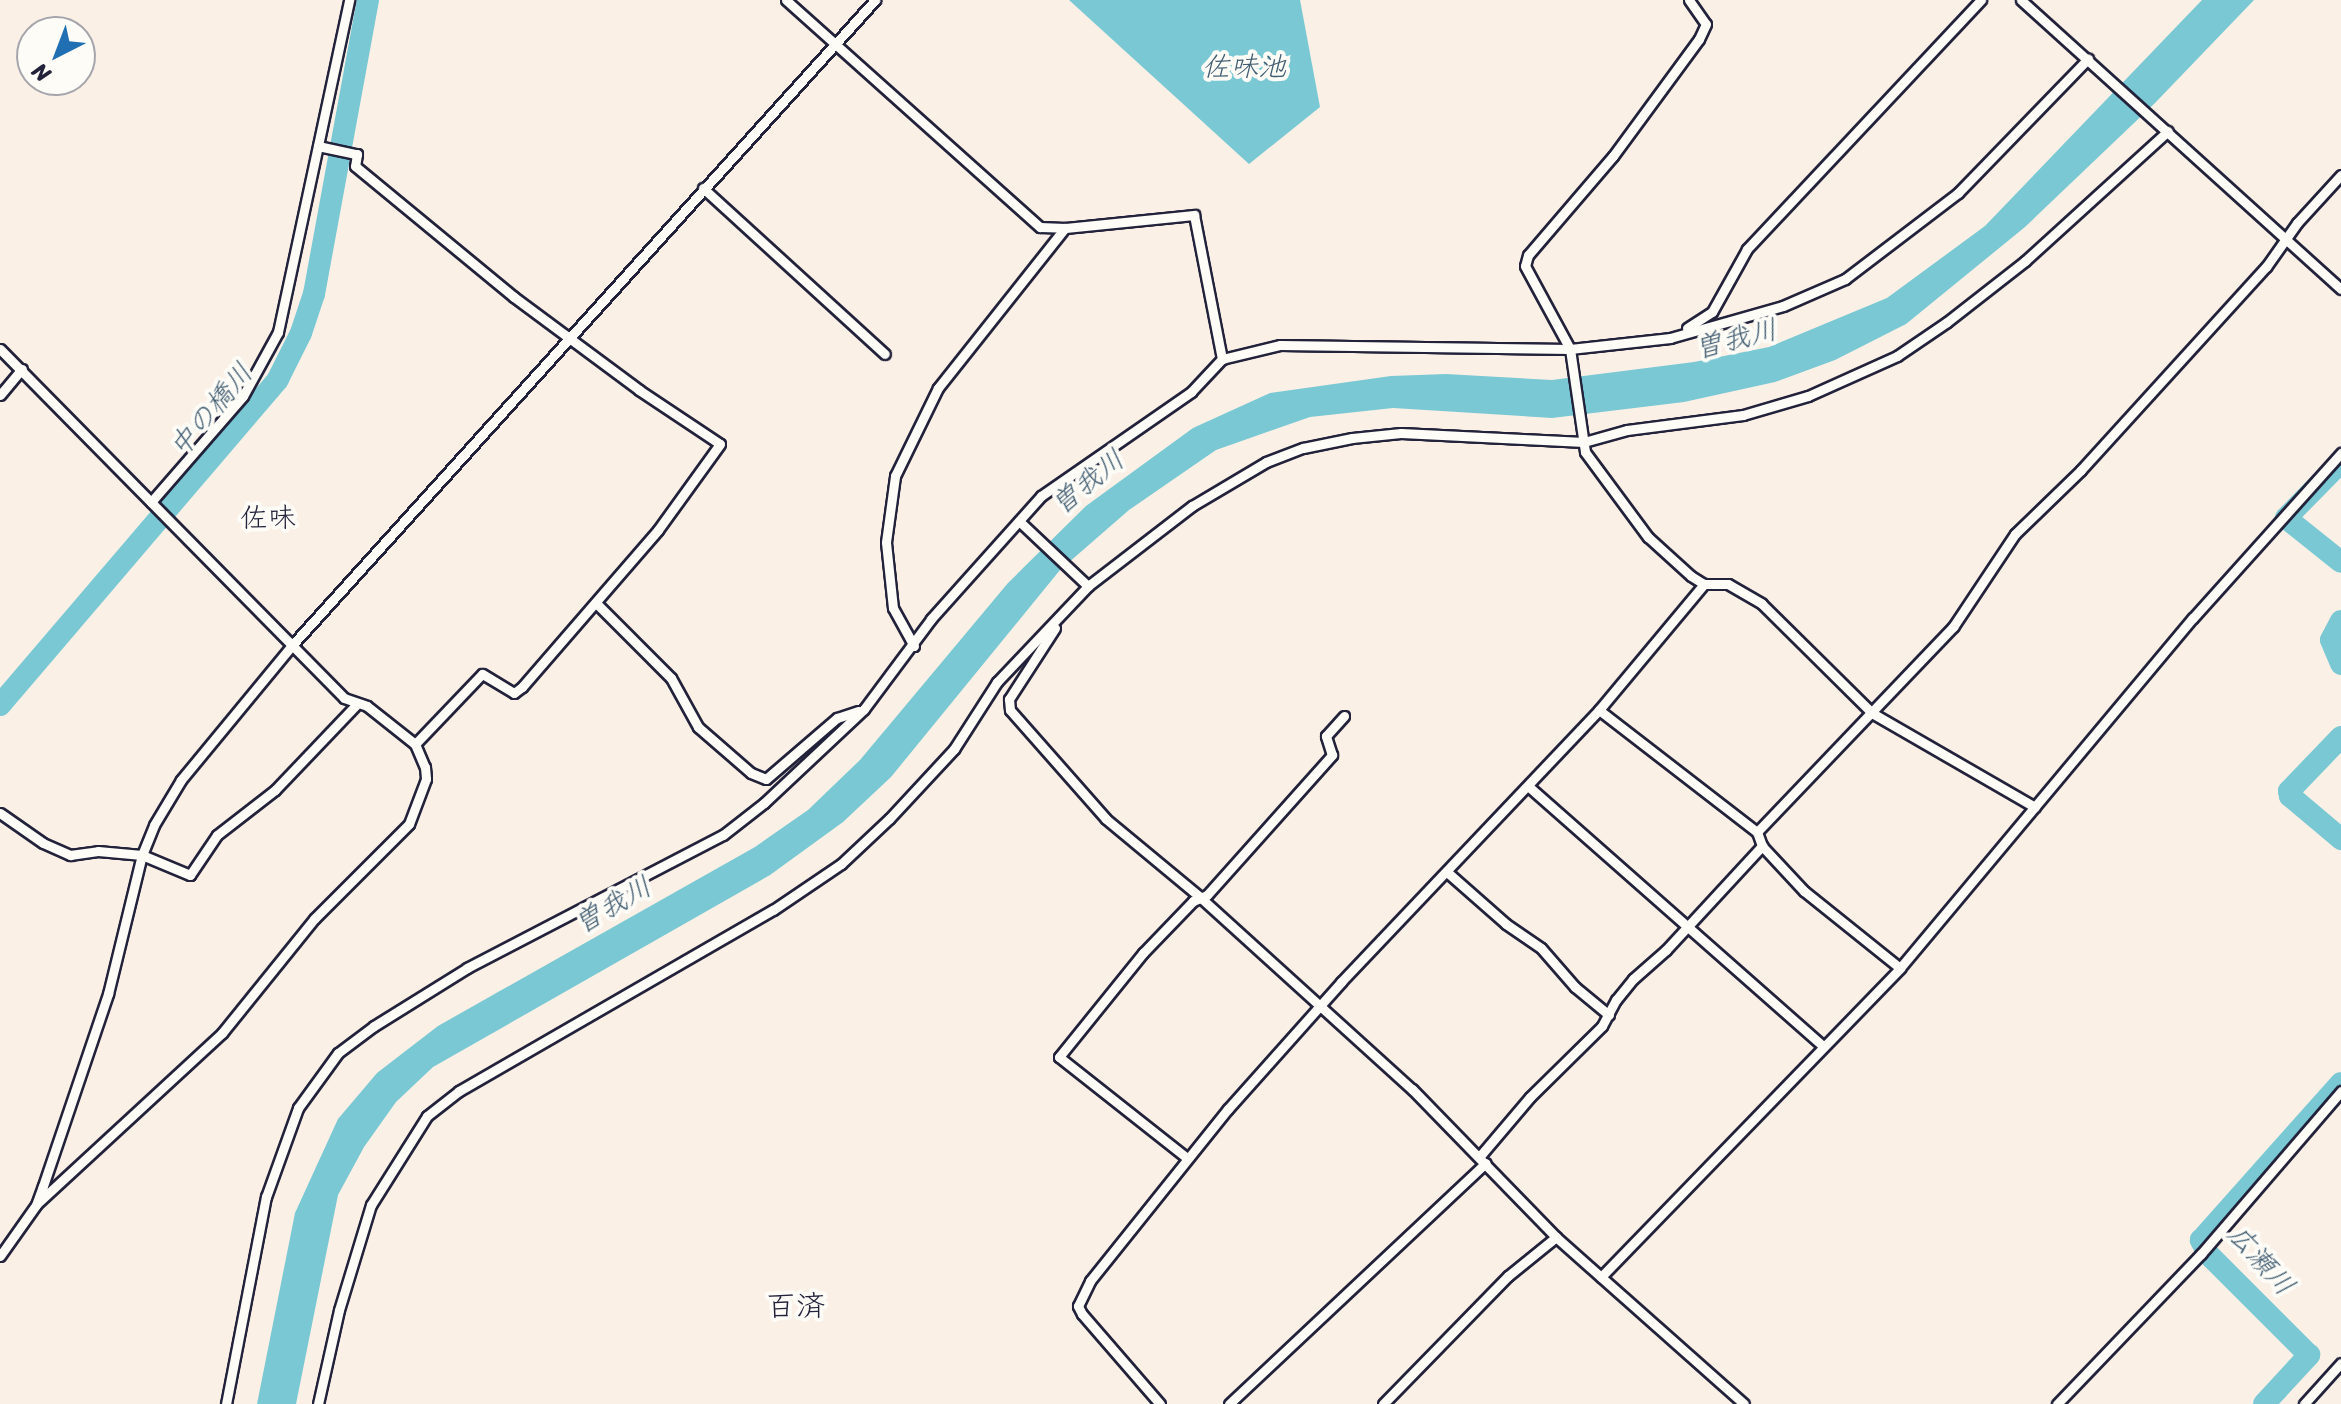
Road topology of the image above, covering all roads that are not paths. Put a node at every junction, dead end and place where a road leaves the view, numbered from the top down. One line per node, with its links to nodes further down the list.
1 (349, 0): 10 (street)
2 (786, 0): 7 (street)
3 (875, 0): 7 (street)
4 (1689, 0): 19 (street)
5 (1981, 0): 17 (street)
6 (2021, 0): 8 (street)
7 (835, 43): 12 (street); 13 (street)
8 (2088, 59): 9 (street); 17 (street)
9 (2168, 131): 14 (street); 24 (street)
10 (319, 146): 16 (street); 26 (street)
11 (2341, 175): 14 (street)
12 (703, 188): 16 (street); 20 (street)
13 (1065, 228): 21 (street); 33 (street)
14 (2288, 240): 15 (street); 37 (street)
15 (2341, 289)
16 (569, 337): 30 (street); 32 (street)
17 (1670, 338): 19 (street)
18 (0, 349): 22 (street)
19 (1571, 352): 21 (street); 24 (street)
20 (885, 354)
21 (1222, 359): 27 (street)
22 (22, 369): 23 (street); 26 (street)
23 (0, 395)
24 (1584, 442): 28 (street); 29 (street)
25 (2341, 453): 41 (street)
26 (151, 502): 32 (street)
27 (1023, 524): 28 (street); 33 (street)
28 (1085, 582): 31 (street)
29 (1704, 584): 36 (street); 37 (street)
30 (596, 603): 35 (street); 39 (street)
31 (1068, 609): 47 (street); 63 (street)
32 (294, 643): 34 (street); 45 (street)
33 (914, 646): 35 (street)
34 (357, 704): 39 (street); 45 (street)
35 (864, 709): 62 (street)
36 (1599, 710): 40 (street); 43 (street)
37 (1872, 713): 41 (street); 43 (street)
38 (1344, 716): 47 (street)
39 (415, 744): 56 (street)
40 (1528, 786): 46 (street); 48 (street)
41 (2035, 807): 49 (street)
42 (0, 813): 45 (street)
43 (1757, 832): 44 (street)
44 (1762, 846): 48 (street); 49 (street)
45 (142, 855): 56 (street)
46 (1447, 872): 50 (street); 51 (street)
47 (1201, 898): 50 (street); 54 (street)
48 (1688, 924): 51 (street); 52 (street)
49 (1900, 968): 52 (street)
50 (1319, 1007): 54 (street); 55 (street)
51 (1609, 1015): 55 (street)
52 (1823, 1046): 59 (street)
53 (2341, 1091): 61 (street)
54 (1187, 1158): 64 (street)
55 (1483, 1159): 57 (street); 65 (street)
56 (36, 1205): 58 (street)
57 (1556, 1237): 59 (street); 66 (street)
58 (0, 1256)
59 (1601, 1277): 67 (street)
60 (2341, 1363): 68 (street)
61 (2064, 1402)
62 (226, 1404)
63 (318, 1404)
64 (1160, 1404)
65 (1229, 1404)
66 (1383, 1404)
67 (1744, 1404)
68 (2304, 1404)

